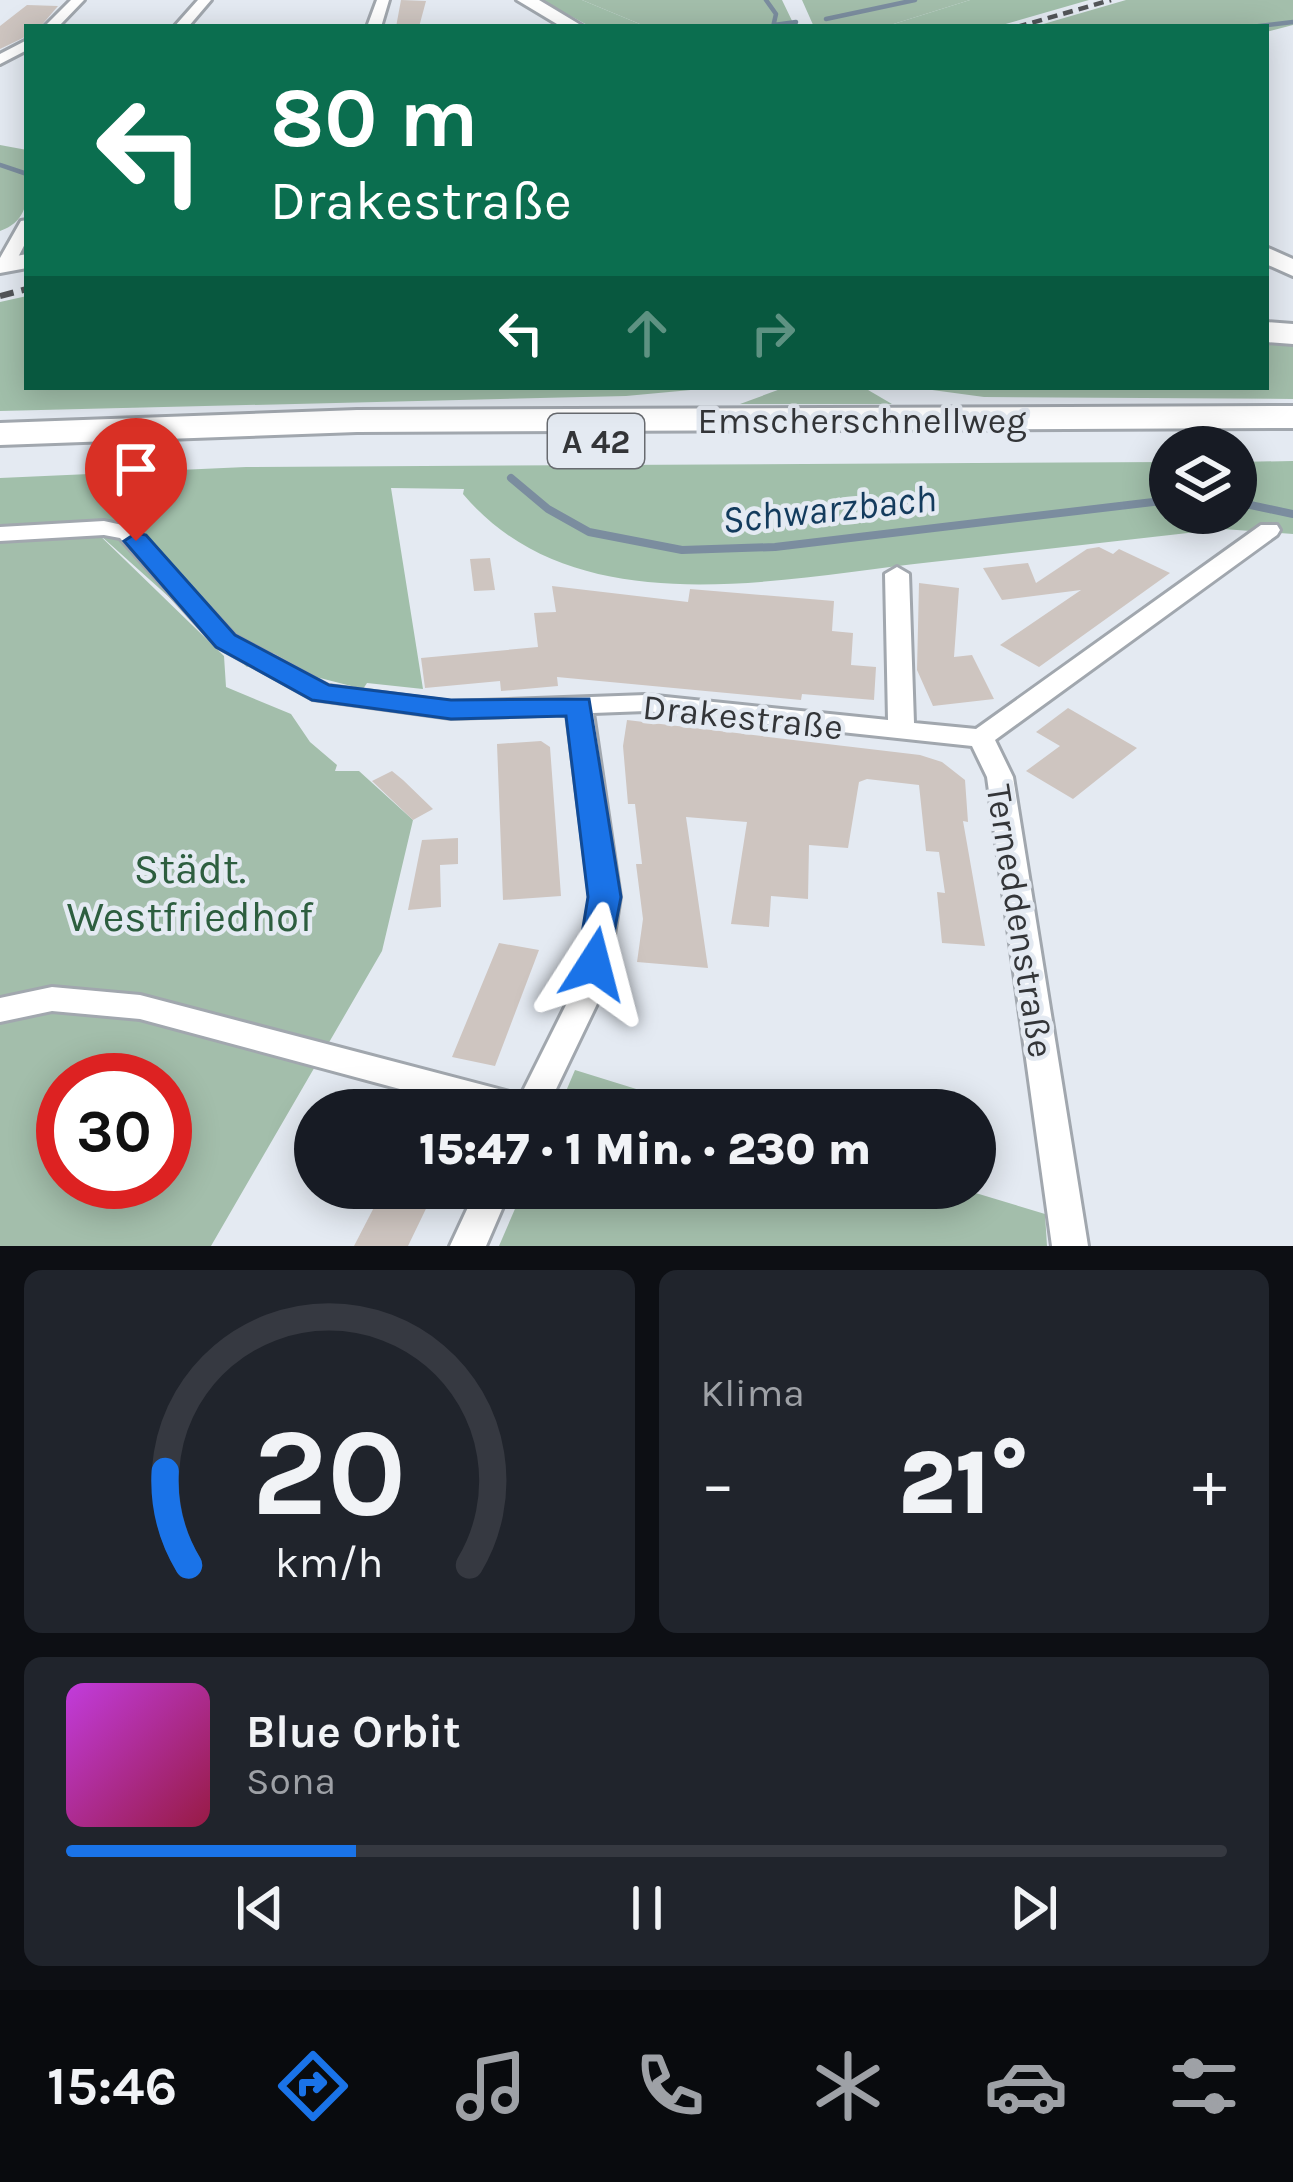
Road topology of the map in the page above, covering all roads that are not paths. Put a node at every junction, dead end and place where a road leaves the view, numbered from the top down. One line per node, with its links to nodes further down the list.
1 (78, 0): 4 (street)
2 (206, 0): 5 (street)
3 (526, 0): 6 (street)
4 (54, 24)
5 (184, 24)
6 (570, 24)
7 (752, 390): 11 (highway)
8 (894, 390): 10 (highway)
9 (1293, 417): 10 (highway, Emscherschnellweg / A 42)
10 (1131, 418): 11 (highway, Emscherschnellweg / A 42)
11 (357, 421): 12 (highway, Emscherschnellweg / A 42)
12 (0, 434)
13 (1293, 438): 14 (highway, Emscherschnellweg / A 42)
14 (0, 454)
15 (1269, 530): 20 (street, Terneddenstraße)
16 (0, 534): 18 (street, Drakestraße)
17 (897, 574): 19 (street, Drakestraße)
18 (579, 706): 19 (street, Drakestraße); 23 (street)
19 (901, 732): 20 (street, Drakestraße)
20 (981, 738): 26 (street, Terneddenstraße)
21 (0, 1010): 22 (street)
22 (450, 1089)
23 (539, 1089)
24 (485, 1209): 25 (street)
25 (468, 1246)
26 (1070, 1246)

